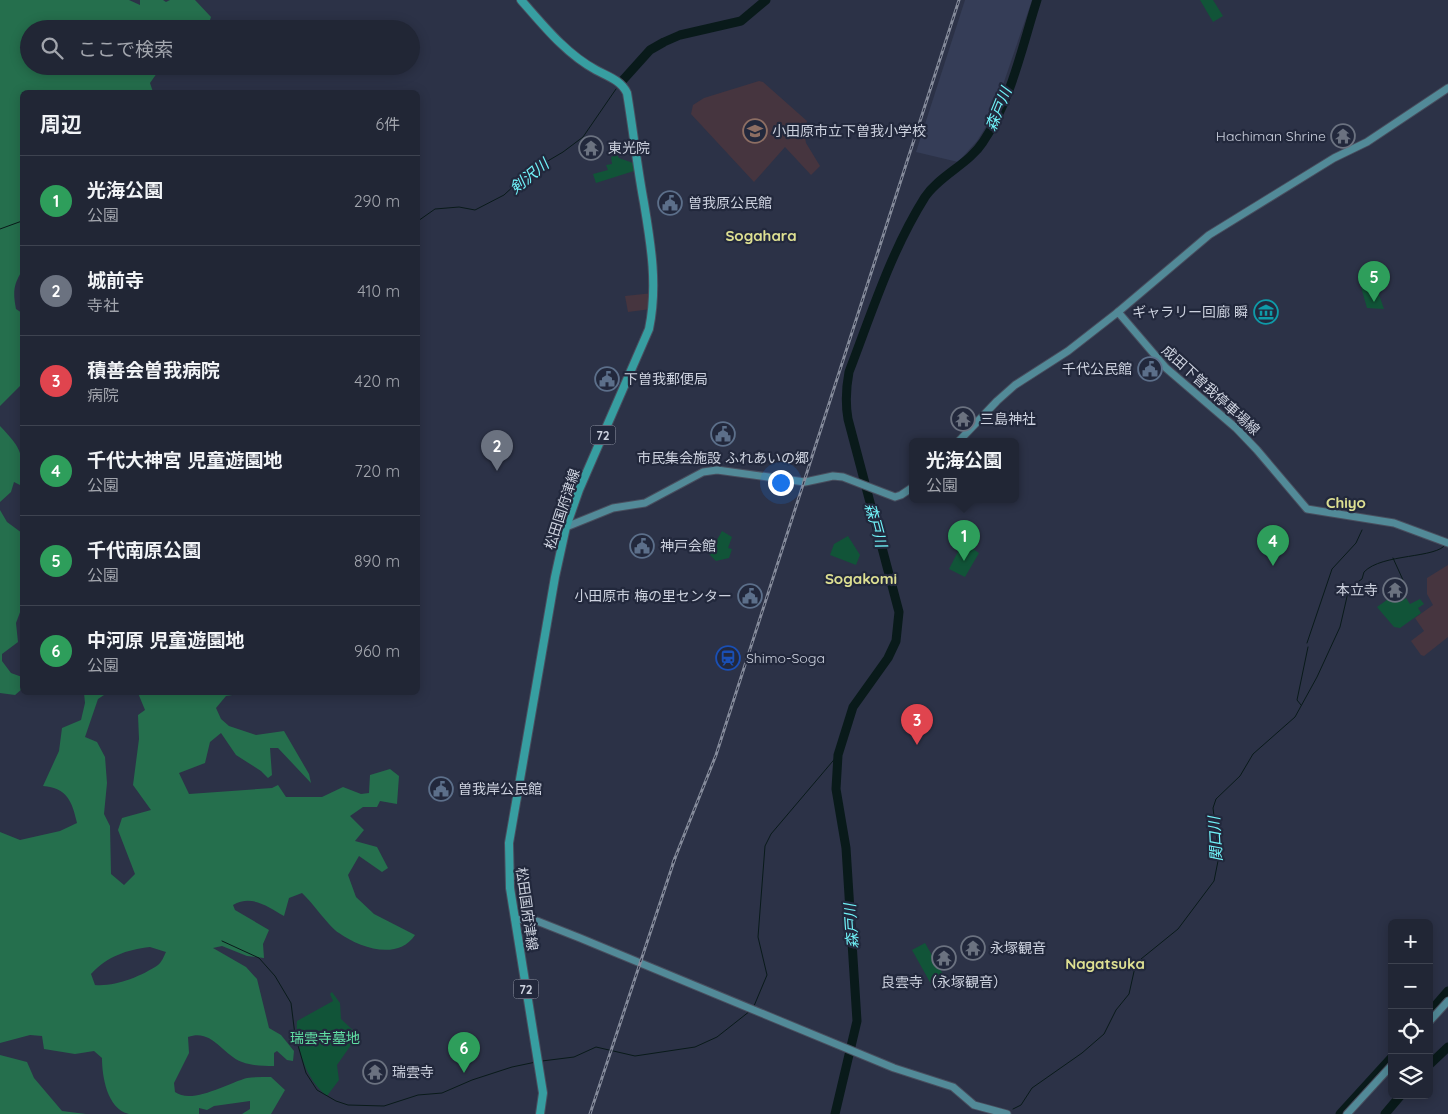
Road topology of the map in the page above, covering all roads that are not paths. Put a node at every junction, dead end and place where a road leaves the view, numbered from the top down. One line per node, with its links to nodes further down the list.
1 (521, 0): 6 (main road, 松田国府津線 / 72)
2 (1448, 88): 3 (street)
3 (1118, 312): 4 (street); 7 (street, 成田下曽我停車場線)
4 (962, 438)
5 (909, 490): 6 (street)
6 (566, 527): 8 (main road, 松田国府津線 / 72)
7 (1447, 542)
8 (515, 919): 12 (main road, 松田国府津線 / 72); 13 (street)
9 (1448, 1001): 10 (street)
10 (1433, 1018)
11 (1388, 1069): 14 (street)
12 (540, 1114)
13 (1007, 1114)
14 (1347, 1114)

